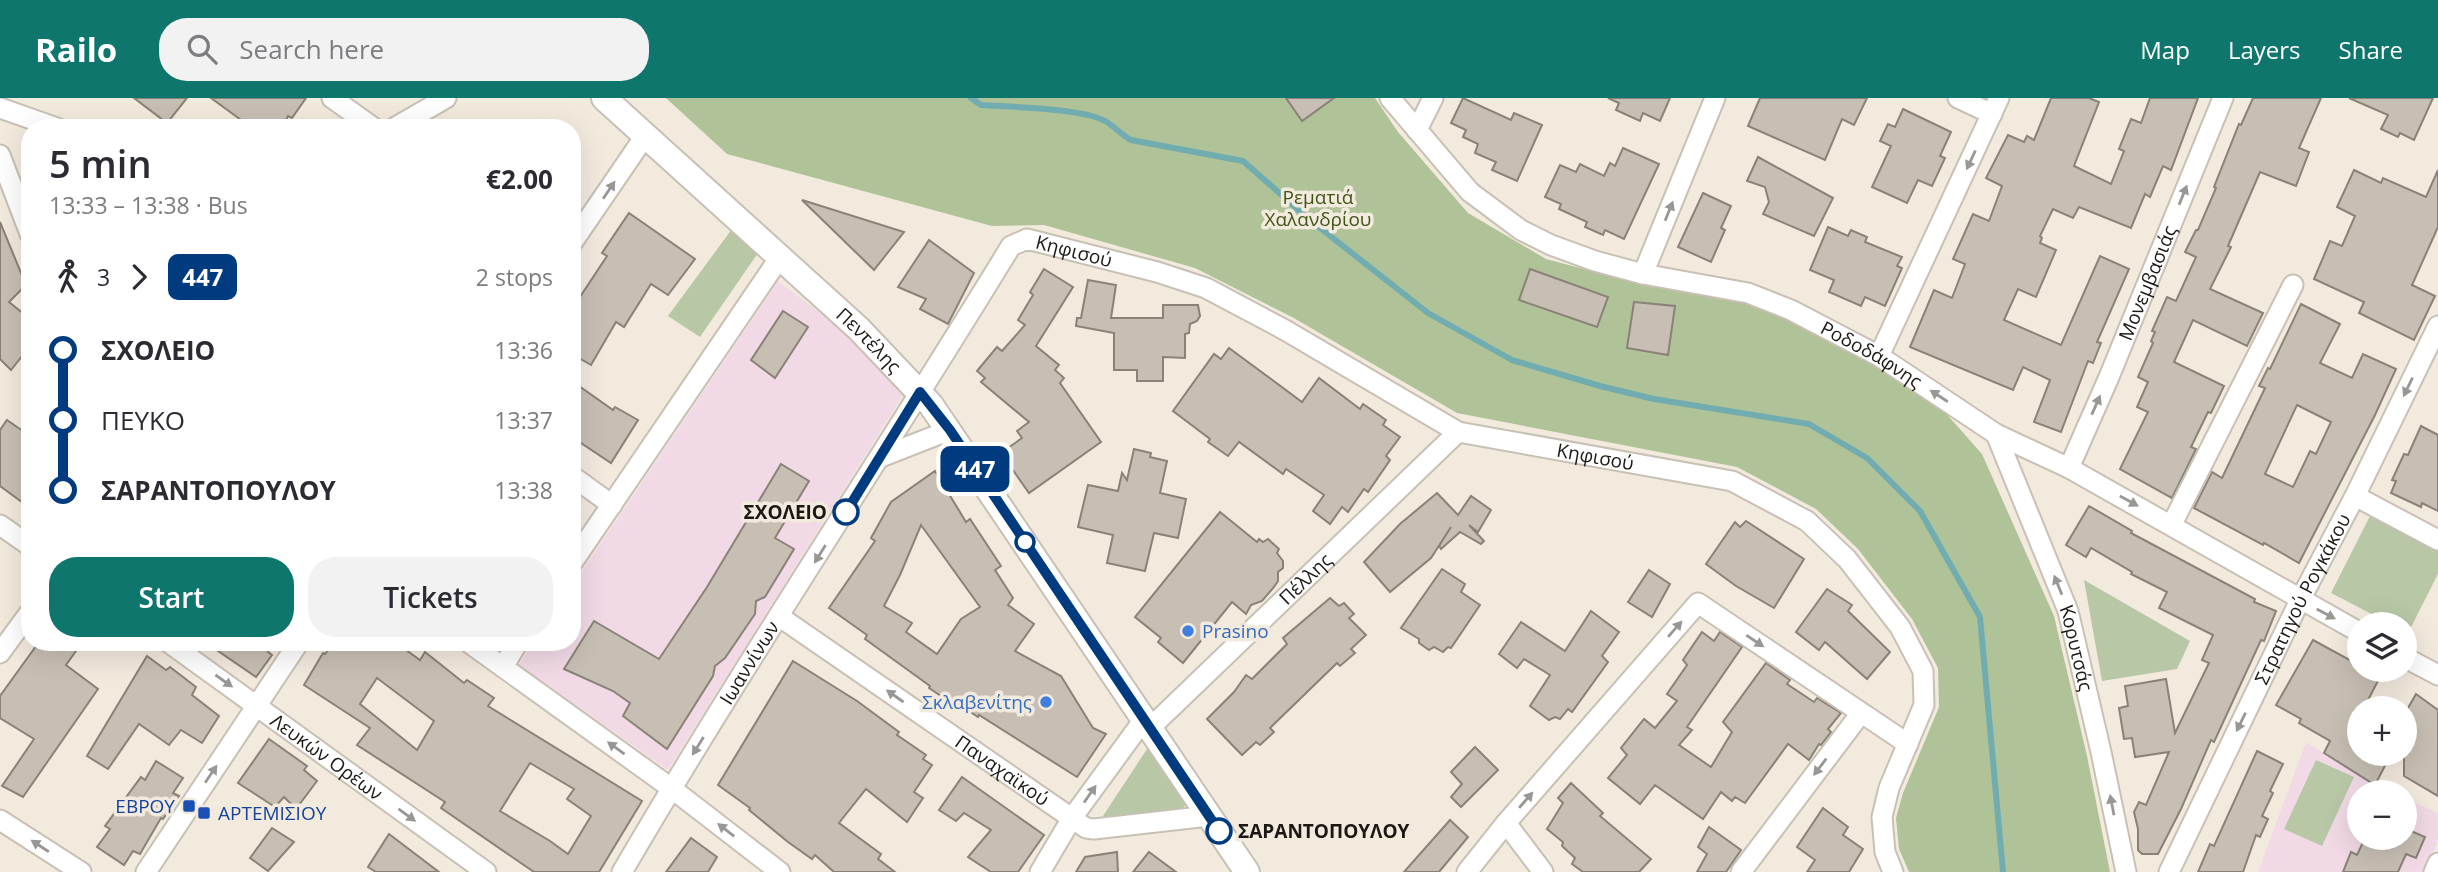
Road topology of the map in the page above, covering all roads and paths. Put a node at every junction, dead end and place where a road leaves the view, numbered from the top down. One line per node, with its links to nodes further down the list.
1 (332, 98): 12 (street)
2 (446, 98): 13 (street)
3 (604, 98): 15 (main road, Πεντέλης)
4 (1390, 98): 14 (street, Ροδοδάφνης)
5 (1433, 98): 14 (street)
6 (1715, 98): 21 (street, one-way to 6)
7 (1958, 98): 9 (street)
8 (2223, 98): 30 (street, Μονεμβασιάς, one-way to 8)
9 (1996, 106): 24 (street, one-way to 24)
10 (0, 108): 11 (street)
11 (31, 119)
12 (361, 119)
13 (410, 119)
14 (1417, 130): 21 (street, Ροδοδάφνης)
15 (645, 136): 18 (street, one-way to 15); 20 (main road, Πεντέλης)
16 (0, 155): 17 (street)
17 (21, 210)
18 (581, 230)
19 (1019, 241): 25 (street, Ιωαννίνων); 27 (street, Κηφισού)
20 (780, 257): 25 (main road, Πεντέλης); 33 (street)
21 (1643, 274): 24 (street, Ροδοδάφνης)
22 (2293, 285): 34 (street)
23 (2438, 326): 32 (street, Στρατηγού Ρογκάκου, one-way to 32)
24 (1879, 356): 28 (street, Ροδοδάφνης, one-way to 24)
25 (920, 392): 26 (main road, Πεντέλης); 29 (street, Ιωαννίνων)
26 (950, 430): 29 (street); 53 (main road, Πεντέλης)
27 (1458, 432): 53 (street, Πέλλης); 54 (street, Κηφισού)
28 (1996, 434): 30 (street, Ροδοδάφνης); 72 (street, Κορυτσάς, one-way to 28)
29 (881, 457): 40 (street, Ιωαννίνων, one-way to 40)
30 (2069, 468): 34 (street, Ροδοδάφνης, one-way to 34)
31 (581, 483): 33 (street)
32 (2355, 496): 37 (street); 39 (street, Στρατηγού Ρογκάκου)
33 (611, 505): 38 (street)
34 (2172, 524): 39 (street, Ροδοδάφνης)
35 (0, 525): 36 (street)
36 (21, 540)
37 (2438, 540)
38 (581, 550)
39 (2300, 600): 42 (street, Ροδοδάφνης, one-way to 42); 73 (street, Στρατηγού Ρογκάκου, one-way to 73)
40 (780, 617): 55 (street, Ιωαννίνων, one-way to 55); 57 (street, Παναχαϊκού, one-way to 40)
41 (21, 624): 47 (street)
42 (2347, 625)
43 (181, 651): 51 (street, Λευκών Ορέων, one-way to 51)
44 (293, 651): 51 (street)
45 (480, 651): 49 (street)
46 (512, 651): 49 (street)
47 (0, 653)
48 (2417, 664): 50 (street)
49 (502, 667): 55 (street, one-way to 49)
50 (2438, 675)
51 (257, 705): 62 (street, one-way to 51); 63 (street, Λευκών Ορέων, one-way to 63)
52 (1861, 713): 54 (street); 59 (street, one-way to 52); 70 (street, one-way to 70)
53 (1148, 723): 56 (main road, Πεντέλης); 57 (street, Πέλλης, one-way to 53)
54 (1908, 744): 71 (street, Κηφισού)
55 (671, 788): 64 (street, Ιωαννίνων); 65 (street, one-way to 55)
56 (1209, 816): 57 (street, Παναχαϊκού); 67 (main road, Πεντέλης)
57 (1072, 818): 66 (street, Πέλλης)
58 (0, 820): 61 (street, one-way to 58)
59 (1506, 823): 68 (street); 69 (street)
60 (2438, 863): 74 (street)
61 (80, 872)
62 (146, 872)
63 (486, 872)
64 (622, 872)
65 (780, 872)
66 (1040, 872)
67 (1247, 872)
68 (1467, 872)
69 (1544, 872)
70 (1741, 872)
71 (1893, 872)
72 (2126, 872)
73 (2169, 872)
74 (2434, 872)

